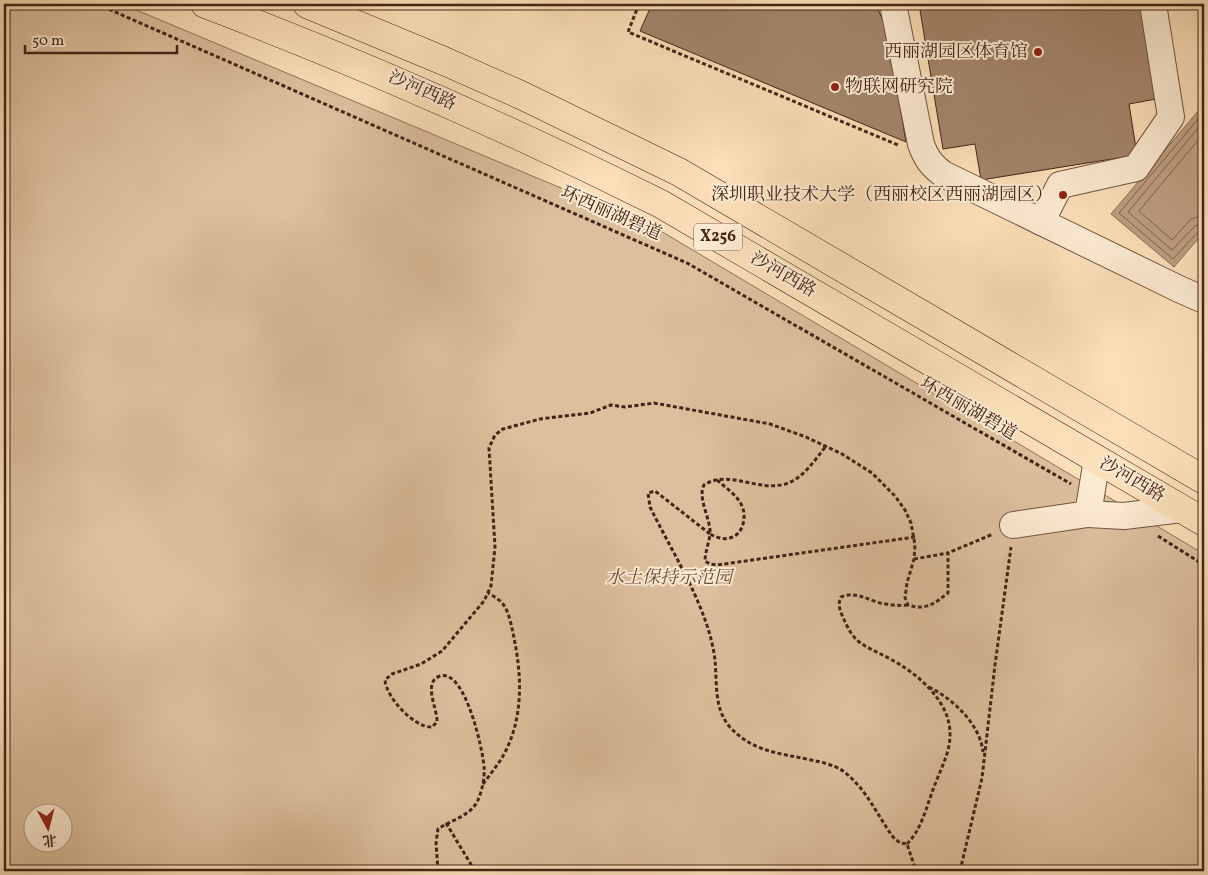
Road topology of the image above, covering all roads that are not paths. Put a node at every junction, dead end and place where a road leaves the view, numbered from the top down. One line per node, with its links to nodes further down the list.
1 (206, 4): 7 (main road, 沙河西路 / X256)
2 (307, 4): 8 (main road, 沙河西路 / X256)
3 (893, 4): 5 (lane)
4 (1153, 4): 5 (lane)
5 (1041, 222): 6 (lane)
6 (1204, 300)
7 (1097, 459): 9 (lane); 10 (main road, 沙河西路 / X256)
8 (1204, 480)
9 (1089, 504): 10 (lane); 11 (lane)
10 (1193, 515)
11 (1013, 525)

